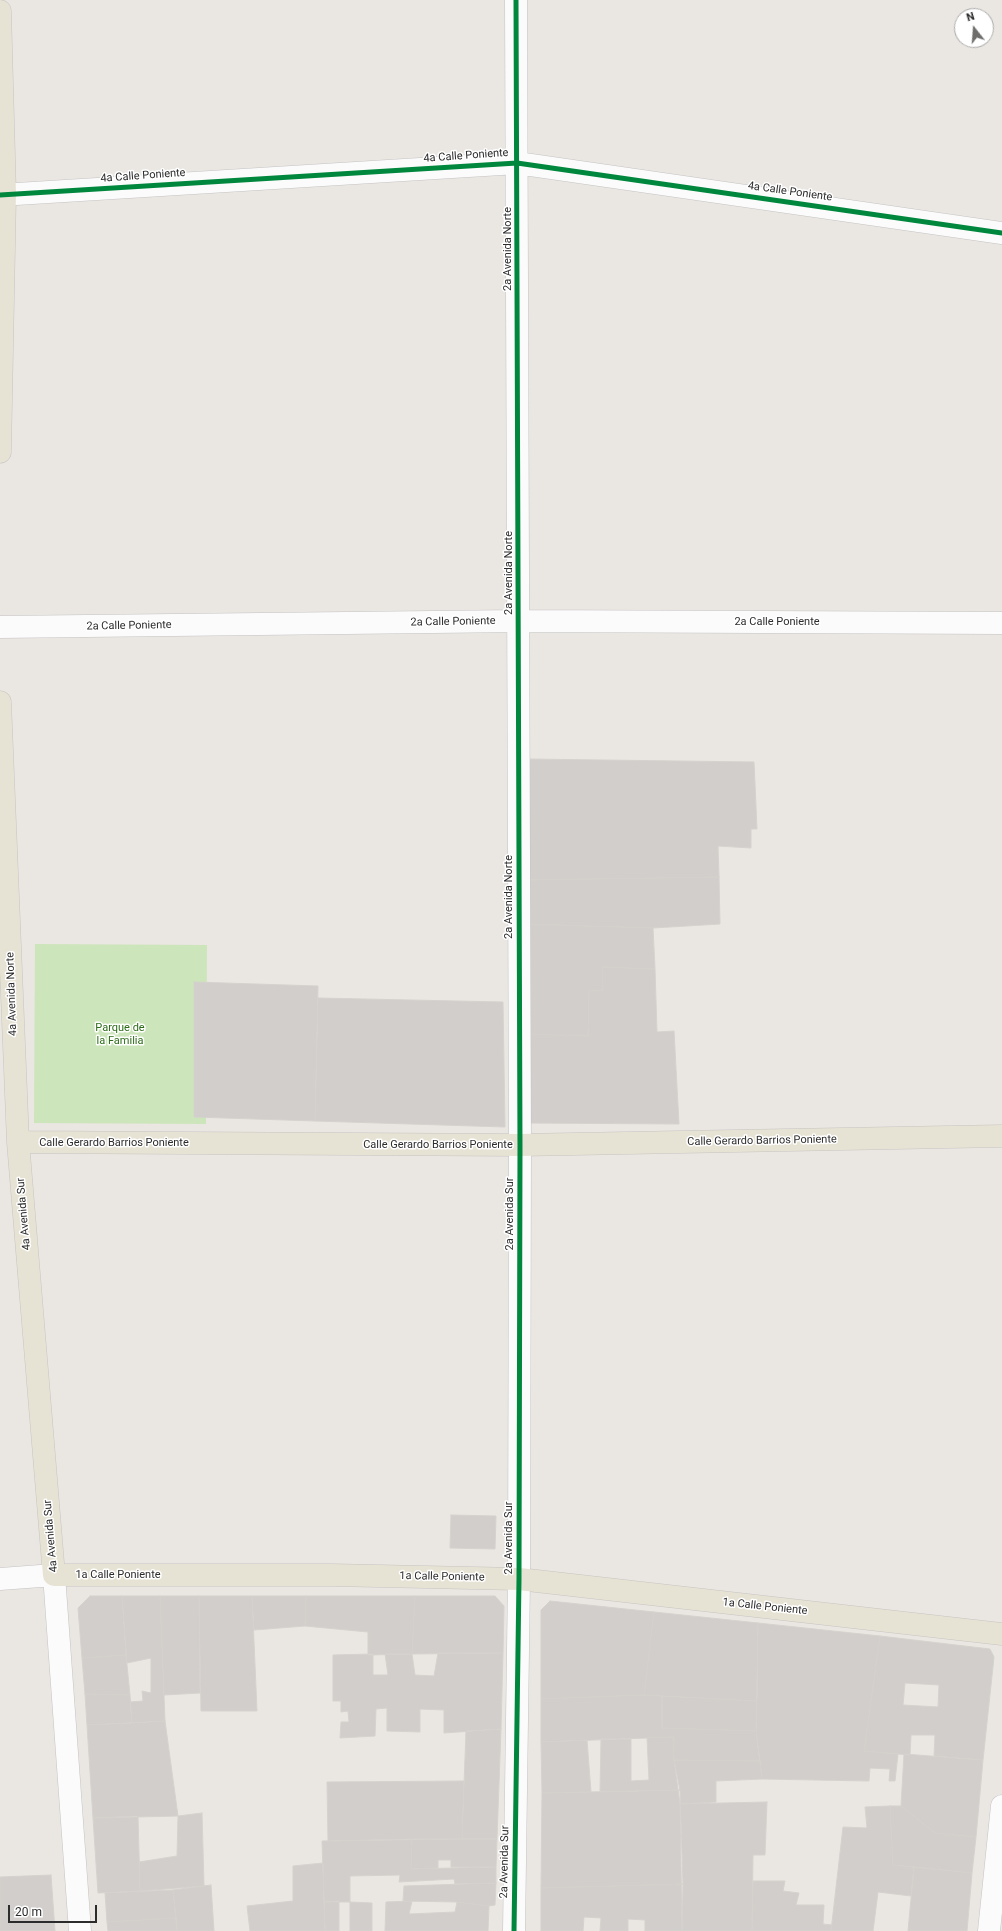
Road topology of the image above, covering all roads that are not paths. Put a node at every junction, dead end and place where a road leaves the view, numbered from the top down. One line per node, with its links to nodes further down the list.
1 (516, 0): 3 (street, 2a Avenida Norte)
2 (0, 11): 4 (main road)
3 (517, 163): 4 (street, 4a Calle Poniente); 5 (street, 4a Calle Poniente); 7 (street, 2a Avenida Norte)
4 (2, 195): 6 (main road)
5 (1002, 233)
6 (0, 452)
7 (519, 621): 8 (street, 2a Calle Poniente); 9 (street, 2a Calle Poniente); 13 (street, 2a Avenida Norte)
8 (1002, 623)
9 (0, 627)
10 (0, 702): 12 (main road, 4a Avenida Norte)
11 (1002, 1136): 13 (main road, Calle Gerardo Barrios Poniente)
12 (18, 1142): 13 (main road, Calle Gerardo Barrios Poniente); 14 (main road, 4a Avenida Sur)
13 (520, 1145): 16 (street, 2a Avenida Sur)
14 (54, 1575): 15 (street, 1a Calle Poniente); 16 (main road, 1a Calle Poniente); 19 (street, 4a Avenida Sur)
15 (0, 1579)
16 (519, 1579): 17 (main road, 1a Calle Poniente); 20 (street, 2a Avenida Sur)
17 (1002, 1634)
18 (1002, 1806): 21 (street)
19 (80, 1931)
20 (514, 1931)
21 (989, 1931)

